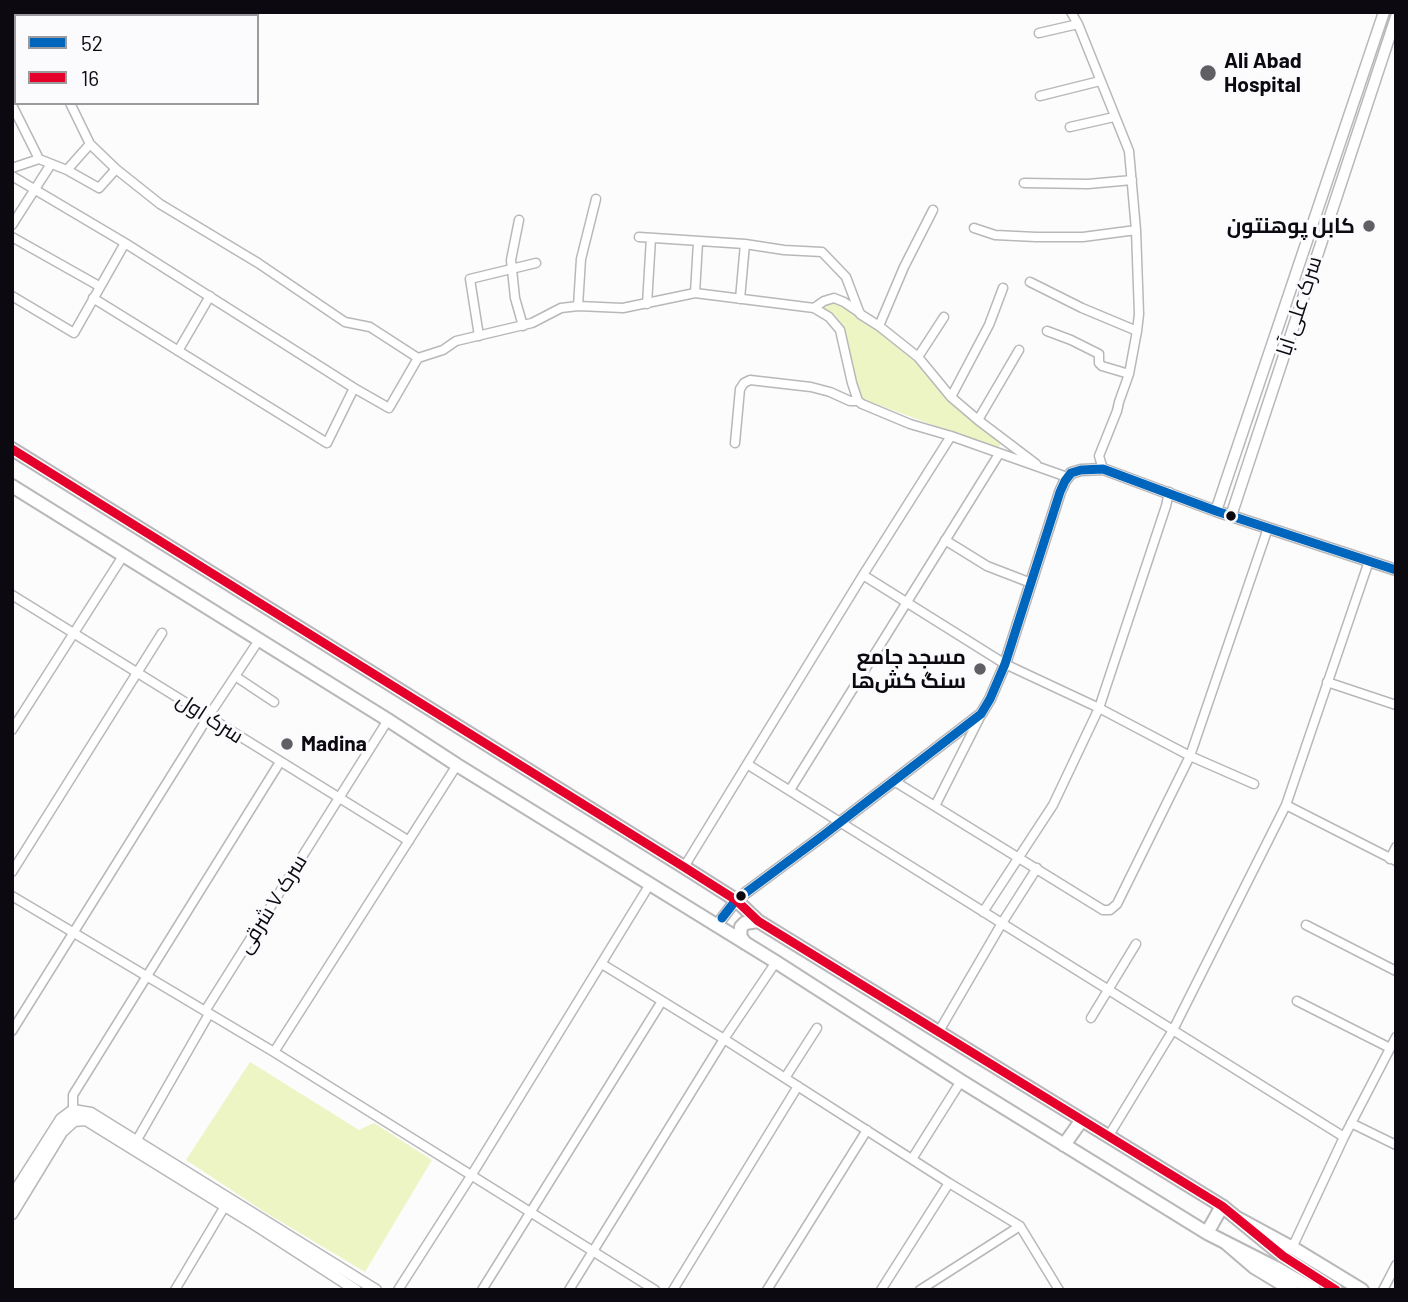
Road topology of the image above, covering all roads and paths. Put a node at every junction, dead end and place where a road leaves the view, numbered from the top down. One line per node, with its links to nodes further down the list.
1 (1071, 12): 4 (street)
2 (1384, 12): 35 (street)
3 (1396, 17): 37 (street, سرک علی آبا)
4 (1078, 24): 5 (street); 6 (street)
5 (1039, 33)
6 (1100, 81): 7 (street); 10 (street)
7 (1040, 96)
8 (12, 105): 13 (street)
9 (71, 105): 12 (street)
10 (1114, 117): 11 (street); 19 (street)
11 (1070, 127)
12 (90, 144): 16 (street); 17 (street)
13 (39, 159): 14 (street); 15 (street)
14 (51, 164): 17 (street); 21 (street)
15 (12, 168)
16 (116, 169): 17 (street); 58 (street)
17 (67, 170)
18 (12, 176): 21 (street)
19 (1132, 180): 20 (street); 27 (street)
20 (1024, 183)
21 (36, 190): 25 (street); 32 (street)
22 (596, 199): 47 (street)
23 (933, 210): 52 (street)
24 (520, 220): 36 (street)
25 (12, 225)
26 (974, 228): 27 (street)
27 (1136, 230): 54 (street)
28 (12, 237): 39 (street)
29 (639, 237): 30 (street)
30 (651, 238): 31 (street); 46 (street)
31 (698, 242): 33 (street); 41 (street)
32 (125, 243): 39 (street); 43 (street)
33 (745, 244): 45 (street); 49 (street)
34 (536, 263): 36 (street)
35 (1297, 268): 37 (street); 74 (street)
36 (512, 270): 51 (street); 55 (street)
37 (1310, 272): 75 (street, سرک علی آبا)
38 (1030, 282): 54 (street)
39 (99, 286): 44 (street)
40 (1003, 288): 62 (street)
41 (695, 293): 45 (street); 46 (street)
42 (12, 296): 44 (street)
43 (210, 296): 57 (street); 61 (street)
44 (93, 298): 57 (street)
45 (740, 299): 48 (street)
46 (647, 303): 47 (street)
47 (578, 306): 51 (street)
48 (814, 308): 49 (street); 63 (street)
49 (860, 314): 52 (street)
50 (944, 317): 59 (street)
51 (523, 326): 55 (street)
52 (879, 326): 59 (street)
53 (1047, 331): 60 (street)
54 (1136, 331): 60 (street)
55 (479, 336): 58 (street)
56 (1019, 350): 64 (street)
57 (178, 351): 61 (street)
58 (418, 358): 61 (street)
59 (918, 358): 62 (street)
60 (1129, 374): 70 (street)
61 (354, 388)
62 (951, 397): 64 (street)
63 (854, 401): 65 (street); 66 (street)
64 (978, 420): 69 (street)
65 (951, 436): 68 (street); 81 (street)
66 (735, 443)
67 (12, 449): 114 (main road)
68 (999, 454): 69 (street); 77 (street)
69 (1042, 468): 71 (street)
70 (1104, 469): 71 (street); 73 (street)
71 (1067, 477): 82 (street)
72 (12, 486): 78 (main road)
73 (1169, 492): 74 (street); 94 (street)
74 (1216, 510): 75 (street)
75 (1231, 516): 76 (street)
76 (1268, 528): 79 (street); 99 (street)
77 (945, 540): 82 (street); 84 (street)
78 (123, 556): 85 (street); 87 (main road)
79 (1369, 561): 80 (street); 91 (street)
80 (1396, 570)
81 (863, 575): 84 (street); 101 (street)
82 (1031, 583): 88 (street)
83 (12, 595): 85 (street, سرک‌ اول)
84 (908, 603): 88 (street); 105 (street)
85 (74, 632): 89 (street, سرک‌ اول); 98 (street)
86 (162, 634): 89 (street)
87 (259, 640): 90 (street); 97 (main road)
88 (1005, 664): 94 (street); 95 (street)
89 (137, 671): 96 (street, سرک‌ اول); 116 (street)
90 (235, 676): 92 (street); 96 (street)
91 (1327, 682): 93 (street); 107 (street)
92 (274, 702)
93 (1396, 705)
94 (1099, 708): 99 (street); 112 (street)
95 (981, 714): 103 (street); 108 (street)
96 (208, 717): 100 (street, سرک‌ اول); 125 (street)
97 (388, 720): 102 (main road); 106 (street, سرک ۷ شرقی)
98 (12, 730)
99 (1190, 756): 104 (street); 115 (street)
100 (280, 762): 106 (street, سرک‌ اول); 131 (street)
101 (747, 764): 105 (street); 114 (street)
102 (457, 765): 110 (street); 117 (main road)
103 (894, 781): 108 (street); 109 (street)
104 (1254, 784)
105 (790, 790): 109 (street)
106 (339, 796): 110 (street, سرک‌ اول); 135 (street, سرک ۷ شرقی)
107 (1286, 805): 113 (street); 138 (street)
108 (935, 806): 112 (street)
109 (840, 821): 119 (street); 120 (street)
110 (409, 841): 144 (street)
111 (1396, 848): 113 (street)
112 (1018, 857): 115 (street); 120 (street)
113 (1393, 860)
114 (684, 867): 119 (main road)
115 (1037, 868): 122 (street)
116 (12, 872)
117 (650, 884): 123 (main road); 129 (street)
118 (12, 896): 125 (street)
119 (736, 900): 121 (main road); 123 (street)
120 (983, 912): 122 (street)
121 (758, 922): 126 (main road); 140 (main road)
122 (1002, 923): 132 (street); 140 (street)
123 (716, 925): 126 (main road)
124 (1306, 925): 130 (street)
125 (73, 933): 131 (street); 139 (street)
126 (745, 943): 128 (main road)
127 (1136, 944): 132 (street)
128 (776, 962): 142 (street); 146 (main road)
129 (602, 964): 133 (street); 158 (street)
130 (1396, 971)
131 (145, 976): 135 (street); 148 (street)
132 (1108, 990): 136 (street); 138 (street)
133 (662, 1001): 142 (street); 163 (street)
134 (1297, 1001): 143 (street)
135 (207, 1013): 144 (street); 154 (street, سرک ۷ شرقی)
136 (1091, 1018)
137 (817, 1028): 145 (street)
138 (1173, 1030): 152 (street); 153 (street)
139 (12, 1031)
140 (939, 1033): 149 (main road)
141 (1396, 1037): 143 (street)
142 (724, 1039): 145 (street); 169 (street)
143 (1390, 1048): 150 (street)
144 (274, 1052): 158 (street)
145 (785, 1078): 147 (street)
146 (961, 1081): 155 (main road); 157 (street)
147 (798, 1086): 151 (street); 179 (street)
148 (73, 1115): 154 (street); 160 (street); 164 (street)
149 (1082, 1121): 152 (main road); 155 (main road)
150 (1352, 1123): 153 (street); 156 (street)
151 (867, 1130): 157 (street); 180 (street)
152 (1108, 1137): 162 (main road)
153 (1344, 1137): 168 (street)
154 (134, 1145): 161 (street); 174 (street)
155 (1064, 1145): 167 (main road)
156 (1396, 1145)
157 (912, 1159): 159 (street)
158 (471, 1176): 163 (street); 175 (street)
159 (949, 1183): 166 (street); 181 (street)
160 (12, 1196)
161 (225, 1206): 172 (street); 173 (street)
162 (1222, 1206): 165 (main road); 167 (main road)
163 (529, 1212): 169 (street); 176 (street)
164 (12, 1214)
165 (1239, 1219): 168 (main road); 171 (main road)
166 (1020, 1226): 182 (street); 183 (street)
167 (1207, 1233): 171 (main road)
168 (1292, 1248): 185 (main road)
169 (593, 1251): 177 (street); 178 (street)
170 (1396, 1265): 186 (street)
171 (1304, 1284): 184 (main road)
172 (175, 1290)
173 (356, 1290)
174 (376, 1290)
175 (398, 1290)
176 (481, 1290)
177 (569, 1290)
178 (654, 1290)
179 (673, 1290)
180 (767, 1290)
181 (881, 1290)
182 (920, 1290)
183 (1059, 1290)
184 (1336, 1290)
185 (1362, 1290)
186 (1383, 1290)

